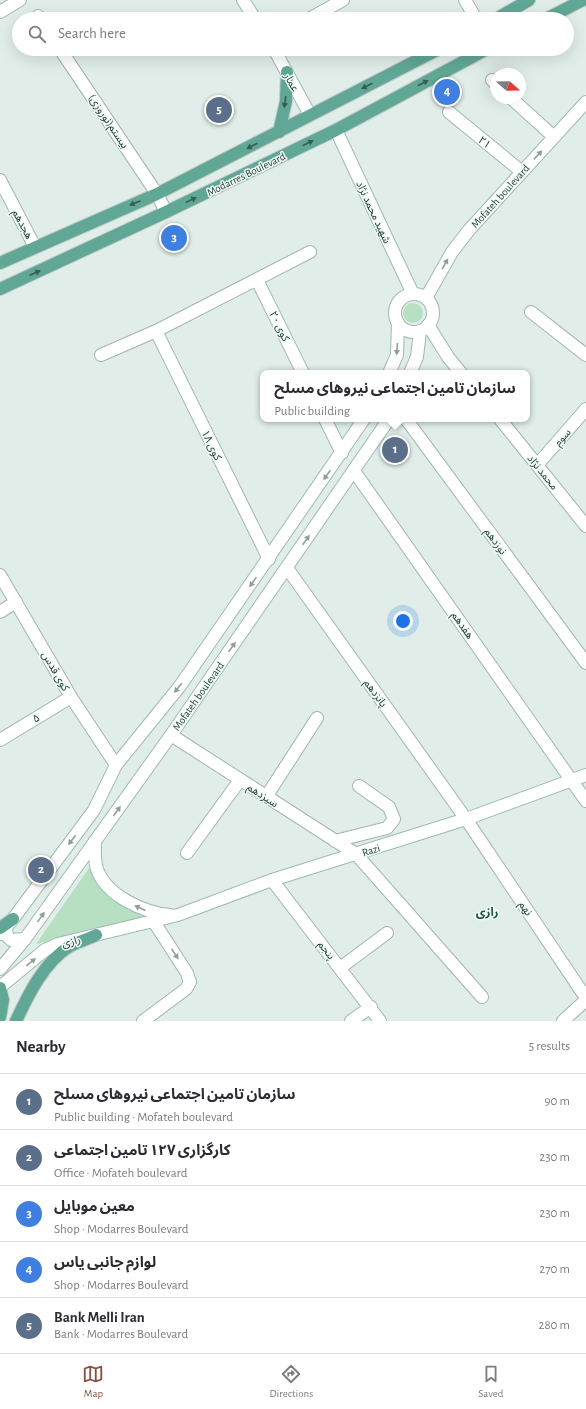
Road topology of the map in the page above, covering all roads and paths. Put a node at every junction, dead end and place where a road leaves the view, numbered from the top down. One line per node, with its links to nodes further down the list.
1 (20, 0): 7 (street)
2 (243, 0): 8 (street)
3 (343, 0): 9 (street)
4 (465, 0): 10 (street)
5 (529, 0): 11 (main road)
6 (583, 0): 12 (main road)
7 (0, 12)
8 (251, 12)
9 (322, 12)
10 (472, 12)
11 (508, 12)
12 (560, 12)
13 (65, 56): 27 (street, بیستم(نوروزی))
14 (278, 56): 17 (street, عمار)
15 (425, 56): 21 (main road, Modarres Boulevard, one-way to 21)
16 (474, 56): 22 (main road, Modarres Boulevard, one-way to 16)
17 (287, 72): 21 (street, عمار); 23 (main road, one-way to 23)
18 (586, 102): 24 (street, Mofateh boulevard)
19 (518, 104): 24 (street)
20 (449, 112): 25 (street, ۲۱)
21 (310, 115): 23 (main road, Modarres Boulevard)
22 (336, 130): 28 (main road, Modarres Boulevard, one-way to 22); 34 (street, شهید محمد نژاد)
23 (279, 132): 27 (main road, Modarres Boulevard, one-way to 27)
24 (554, 137): 25 (street, Mofateh boulevard, one-way to 24)
25 (522, 172): 35 (street, Mofateh boulevard, one-way to 25)
26 (0, 180): 29 (street, هجدهم)
27 (157, 194): 28 (street, بیستم(نوروزی)); 29 (main road, Modarres Boulevard, one-way to 29)
28 (166, 212): 33 (main road, Modarres Boulevard, one-way to 28)
29 (35, 247): 31 (main road, Modarres Boulevard)
30 (310, 252): 32 (street)
31 (0, 263)
32 (258, 280): 39 (street); 42 (street, کوی ۲۰)
33 (0, 289)
34 (413, 294): 35 (street); 37 (street)
35 (426, 298): 38 (street)
36 (531, 312): 41 (street)
37 (398, 323): 38 (street); 43 (street, one-way to 43)
38 (424, 328): 44 (street); 45 (street)
39 (156, 331): 40 (street); 56 (street, کوی ۱۸)
40 (102, 355)
41 (586, 355)
42 (302, 370)
43 (390, 370)
44 (411, 370)
45 (459, 370)
46 (586, 409): 53 (street, سوم)
47 (326, 422): 52 (street)
48 (362, 422): 52 (street, Mofateh boulevard)
49 (387, 422): 54 (street, Mofateh boulevard)
50 (408, 422): 63 (street, نوزدهم)
51 (503, 422): 53 (street, محمد نژاد)
52 (342, 453): 56 (street, Mofateh boulevard, one-way to 56)
53 (538, 464): 55 (street, محمد نژاد)
54 (354, 471): 57 (street, Mofateh boulevard, one-way to 54); 71 (street, هفدهم)
55 (586, 526)
56 (269, 559): 59 (street, Mofateh boulevard, one-way to 59)
57 (287, 568): 61 (street, Mofateh boulevard); 75 (street, پانزدهم)
58 (0, 575): 60 (street, کوی قدس)
59 (240, 599): 61 (street); 68 (street, Mofateh boulevard, one-way to 68)
60 (16, 602): 62 (street); 64 (street, کوی قدس)
61 (257, 611): 66 (street, Mofateh boulevard, one-way to 61)
62 (0, 612)
63 (586, 663)
64 (71, 697): 67 (street, ۵); 68 (street, کوی قدس)
65 (317, 718): 73 (street)
66 (171, 735): 70 (street, سیزدهم); 76 (street, Mofateh boulevard, one-way to 66)
67 (0, 740)
68 (116, 765): 83 (street, Mofateh boulevard, one-way to 83)
69 (586, 775): 71 (street, Razi)
70 (240, 780): 73 (street, سیزدهم); 78 (street)
71 (572, 780): 74 (street, هفدهم); 75 (street, Razi)
72 (359, 786): 77 (street)
73 (266, 797): 77 (street, سیزدهم)
74 (586, 801)
75 (466, 819): 79 (street, Razi); 91 (street, نهم)
76 (95, 841): 81 (street, one-way to 76); 86 (street, Mofateh boulevard, one-way to 76)
77 (335, 841): 79 (street, سیزدهم)
78 (187, 853)
79 (356, 854): 80 (street, Razi); 90 (street, سیزدهم)
80 (272, 880): 81 (street, Razi); 87 (street, پنجم)
81 (178, 915): 82 (street, Razi)
82 (154, 922): 85 (street, رازی); 95 (street, one-way to 95)
83 (5, 927): 86 (street)
84 (387, 933): 87 (street)
85 (96, 935): 89 (street, رازی, one-way to 85); 94 (main road)
86 (25, 939): 88 (street, Mofateh boulevard)
87 (340, 968): 92 (street, پنجم)
88 (0, 969)
89 (0, 987): 93 (main road)
90 (482, 997)
91 (586, 999): 98 (street)
92 (371, 1007): 96 (street); 97 (street, پنجم)
93 (0, 1017)
94 (16, 1021)
95 (143, 1021)
96 (351, 1021)
97 (380, 1021)
98 (562, 1021)

